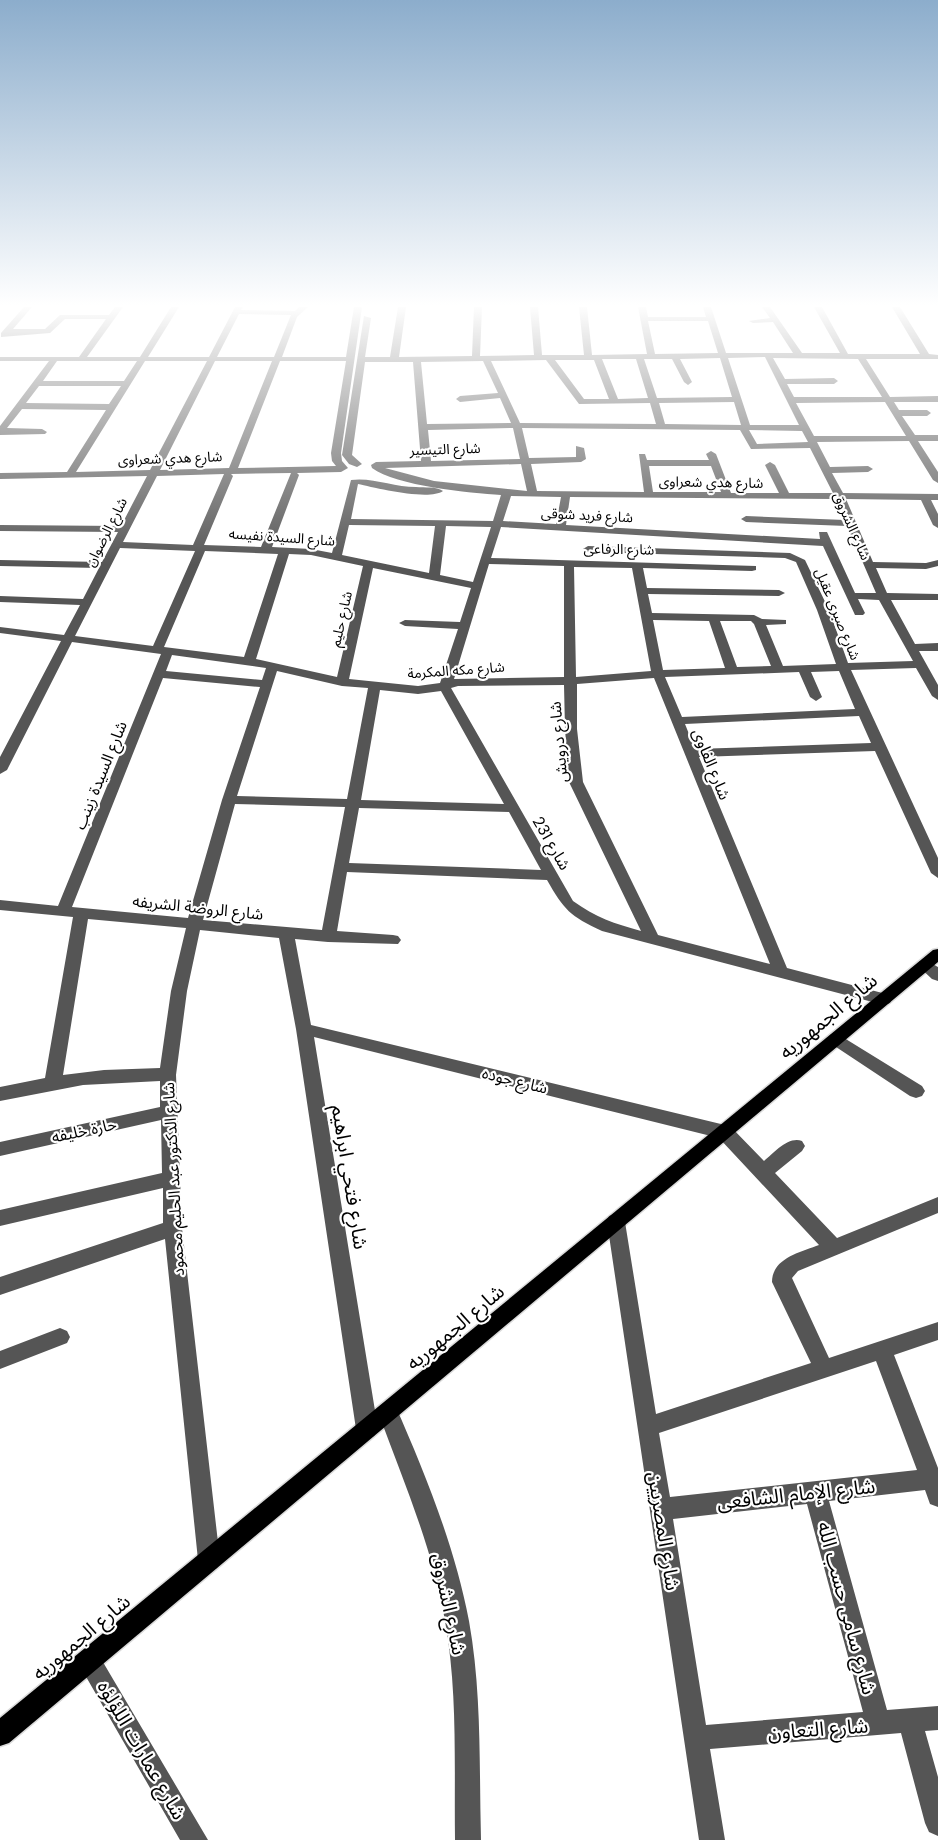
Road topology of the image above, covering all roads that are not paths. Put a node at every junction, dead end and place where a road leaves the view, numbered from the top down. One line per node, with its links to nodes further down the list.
1 (30, 393): 22 (street)
2 (121, 393): 23 (street)
3 (194, 393): 48 (street, شارع الرضوان)
4 (265, 393): 46 (street, شارع السيدة زينب)
5 (345, 393): 45 (street)
6 (356, 393): 42 (street)
7 (420, 393): 28 (street)
8 (574, 393): 21 (street)
9 (610, 393): 21 (street)
10 (652, 393): 20 (street)
11 (737, 393): 16 (street)
12 (787, 393): 19 (street, شارع الشروق)
13 (884, 393): 17 (street)
14 (503, 395): 15 (street); 26 (street, شارع فريد شوقى)
15 (460, 399)
16 (739, 399): 20 (street); 30 (street)
17 (888, 399): 18 (street); 19 (street); 24 (street)
18 (938, 399)
19 (791, 400): 31 (street, شارع الشروق)
20 (655, 401): 21 (street); 29 (street)
21 (615, 402)
22 (20, 406): 23 (street); 32 (street)
23 (112, 408): 47 (street)
24 (897, 413): 25 (street); 35 (street)
25 (927, 413)
26 (517, 425): 28 (street); 29 (street); 39 (street, شارع فريد شوقى)
27 (855, 426): 34 (street)
28 (423, 427): 40 (street)
29 (662, 428): 30 (street)
30 (745, 428): 31 (street); 37 (street)
31 (805, 428): 37 (street, شارع الشروق)
32 (1, 431): 33 (street)
33 (42, 432)
34 (862, 438): 35 (street); 37 (street)
35 (913, 438): 36 (street); 51 (street)
36 (938, 438)
37 (812, 442): 44 (street, شارع الشروق)
38 (579, 448): 39 (street, شارع التيسير)
39 (524, 460): 40 (street, شارع التيسير); 56 (street, شارع فريد شوقى)
40 (426, 463): 42 (street, شارع التيسير)
41 (770, 465): 60 (street)
42 (367, 466): 45 (street, شارع التيسير); 53 (street); 54 (street, شارع هدي شعراوى)
43 (868, 469): 44 (street)
44 (826, 470): 61 (street, شارع الشروق)
45 (342, 471): 46 (street, شارع هدي شعراوى); 49 (street, شارع هدي شعراوى); 53 (street, شارع هدي شعراوى)
46 (231, 473): 48 (street, شارع هدي شعراوى); 49 (street, شارع هدي شعراوى); 78 (street, شارع السيدة زينب)
47 (70, 474): 48 (street, شارع هدي شعراوى); 50 (street, شارع هدي شعراوى)
48 (152, 475): 52 (street, شارع هدي شعراوى); 74 (street, شارع الرضوان)
49 (294, 475): 79 (street)
50 (0, 476)
51 (938, 480)
52 (0, 482)
53 (357, 482): 54 (street, شارع هدي شعراوى); 65 (street)
54 (483, 490): 55 (street, شارع هدي شعراوى)
55 (507, 492): 56 (street, شارع هدي شعراوى); 69 (street)
56 (533, 494): 57 (street, شارع هدي شعراوى)
57 (566, 494): 58 (street, شارع هدي شعراوى); 71 (street)
58 (649, 495): 59 (street, شارع هدي شعراوى); 59 (street)
59 (727, 495): 60 (street, شارع هدي شعراوى)
60 (786, 496): 61 (street, شارع هدي شعراوى)
61 (840, 496): 62 (street, شارع هدي شعراوى); 68 (street, شارع الشروق)
62 (925, 497): 63 (street, شارع هدي شعراوى); 70 (street)
63 (938, 497)
64 (746, 519): 66 (street)
65 (345, 522): 67 (street, شارع فريد شوقى); 83 (street)
66 (819, 522): 68 (street); 76 (street)
67 (441, 523): 69 (street, شارع فريد شوقى); 94 (street)
68 (851, 523): 92 (street, شارع الشروق)
69 (498, 524): 71 (street, شارع فريد شوقى); 84 (street)
70 (938, 525)
71 (561, 527): 73 (street, شارع فريد شوقى)
72 (0, 528): 74 (street)
73 (589, 528): 75 (street, شارع فريد شوقى); 80 (street)
74 (124, 530): 77 (street, شارع الرضوان)
75 (720, 537): 76 (street, شارع فريد شوقى); 82 (street)
76 (827, 543): 98 (street)
77 (116, 545): 78 (street, شارع السيدة نفيسه); 91 (street, شارع الرضوان)
78 (200, 547): 79 (street, شارع السيدة نفيسه); 114 (street, شارع السيدة زينب)
79 (266, 549): 81 (street, شارع السيدة نفيسه)
80 (588, 549): 82 (street, شارع صبرى عقيل); 88 (street)
81 (285, 550): 83 (street, شارع السيدة نفيسه); 115 (street)
82 (723, 554): 118 (street, شارع صبرى عقيل)
83 (337, 556): 86 (street, شارع السيدة نفيسه)
84 (486, 561): 87 (street, شارع الرفاعى); 95 (street)
85 (0, 563): 91 (street)
86 (369, 563): 94 (street, شارع السيدة نفيسه); 125 (street, شارع حليم)
87 (569, 563): 88 (street, شارع الرفاعى); 124 (street, شارع درويش)
88 (587, 563): 90 (street, شارع الرفاعى)
89 (938, 563): 92 (street)
90 (637, 564): 93 (street, شارع الرفاعى); 96 (street, شارع الفاوى)
91 (106, 565): 102 (street, شارع الرضوان)
92 (869, 565): 99 (street, شارع الشروق)
93 (752, 568)
94 (434, 577): 95 (street, شارع السيدة نفيسه)
95 (478, 586): 109 (street)
96 (642, 591): 97 (street); 104 (street, شارع الفاوى)
97 (779, 593)
98 (851, 596): 99 (street); 103 (street)
99 (883, 596): 100 (street); 113 (street, شارع الشروق)
100 (938, 597)
101 (0, 599): 102 (street)
102 (87, 602): 111 (street, شارع الرضوان)
103 (859, 613)
104 (646, 616): 105 (street); 123 (street, شارع الفاوى)
105 (713, 616): 108 (street); 121 (street)
106 (782, 621): 108 (street)
107 (405, 622): 109 (street)
108 (759, 622): 120 (street)
109 (466, 626): 127 (street)
110 (0, 630): 111 (street, شارع مكه المكرمة)
111 (68, 638): 114 (street, شارع مكه المكرمة); 135 (street, شارع الرضوان)
112 (938, 647): 113 (street)
113 (910, 648): 116 (street, شارع الشروق)
114 (163, 650): 115 (street, شارع مكه المكرمة); 122 (street, شارع السيدة زينب)
115 (249, 661): 117 (street, شارع مكه المكرمة)
116 (919, 664): 118 (street, شارع مكه المكرمة); 129 (street, شارع الشروق)
117 (273, 666): 125 (street, شارع مكه المكرمة); 126 (street, شارع الدكتور عبد الحليم محمود)
118 (843, 666): 119 (street, شارع مكه المكرمة); 131 (street, شارع صبرى عقيل)
119 (803, 668): 120 (street, شارع مكه المكرمة); 130 (street)
120 (778, 669): 121 (street, شارع مكه المكرمة)
121 (732, 671): 123 (street, شارع مكه المكرمة)
122 (159, 674): 126 (street); 143 (street, شارع السيدة زينب)
123 (658, 674): 124 (street, شارع مكه المكرمة); 132 (street, شارع الفاوى)
124 (570, 681): 127 (street, شارع مكه المكرمة); 148 (street, شارع درويش)
125 (342, 682): 128 (street, شارع مكه المكرمة)
126 (266, 684): 136 (street, شارع الدكتور عبد الحليم محمود)
127 (446, 684): 128 (street, شارع مكه المكرمة); 138 (street, شارع 231)
128 (375, 686): 137 (street)
129 (938, 696)
130 (816, 698)
131 (863, 712): 132 (street); 133 (street, شارع صبرى عقيل)
132 (676, 721): 134 (street, شارع الفاوى)
133 (879, 747): 134 (street); 140 (street, شارع صبرى عقيل)
134 (689, 753): 151 (street, شارع الفاوى)
135 (1, 766)
136 (229, 800): 137 (street); 145 (street, شارع الدكتور عبد الحليم محمود)
137 (353, 804): 138 (street); 139 (street)
138 (513, 808): 141 (street, شارع 231)
139 (341, 867): 141 (street); 147 (street)
140 (938, 873)
141 (551, 875): 148 (street, شارع 231)
142 (0, 905): 143 (street, شارع الروضة الشريفه)
143 (63, 911): 144 (street, شارع الروضة الشريفه)
144 (81, 913): 145 (street, شارع الروضة الشريفه); 156 (street)
145 (194, 925): 146 (street, شارع الروضة الشريفه); 155 (street, شارع الدكتور عبد الحليم محمود)
146 (286, 933): 147 (street, شارع الروضة الشريفه); 153 (street, شارع فتحي ابراهيم)
147 (328, 937): 149 (street, شارع الروضة الشريفه)
148 (652, 938): 151 (street, شارع 231)
149 (393, 940)
150 (934, 965): 152 (main road, شارع الجمهوريه)
151 (780, 970): 152 (street, شارع 231)
152 (884, 999): 154 (main road, شارع الجمهوريه)
153 (304, 1029): 160 (street, شارع جوده); 178 (street, شارع فتحي ابراهيم)
154 (836, 1039): 157 (street); 160 (main road, شارع الجمهوريه)
155 (168, 1076): 156 (street); 159 (street, شارع الدكتور عبد الحليم محمود)
156 (53, 1082): 158 (street)
157 (916, 1091)
158 (0, 1094)
159 (167, 1112): 162 (street, حارة خليفه); 164 (street, شارع الدكتور عبد الحليم محمود)
160 (725, 1131): 163 (street); 167 (main road, شارع الجمهوريه)
161 (796, 1146): 163 (street)
162 (0, 1149)
163 (762, 1173): 169 (street)
164 (170, 1179): 166 (street); 168 (street, شارع الدكتور عبد الحليم محمود)
165 (938, 1205): 169 (street)
166 (0, 1218)
167 (616, 1222): 176 (main road, شارع الجمهوريه); 177 (street, شارع المصريين)
168 (173, 1228): 170 (street); 182 (street, شارع الدكتور عبد الحليم محمود)
169 (833, 1248): 175 (street)
170 (0, 1286)
171 (938, 1331): 173 (street)
172 (60, 1337): 174 (street)
173 (882, 1350): 175 (street); 179 (street)
174 (0, 1360)
175 (824, 1369): 177 (street)
176 (388, 1412): 178 (main road, شارع الجمهوريه); 191 (street, شارع الشروق)
177 (648, 1427): 181 (street, شارع المصريين)
178 (367, 1429): 182 (main road, شارع الجمهوريه)
179 (935, 1487): 180 (street, شارع الإمام الشافعى)
180 (815, 1492): 181 (street, شارع الإمام الشافعى); 186 (street, شارع سامى حسب الله)
181 (660, 1509): 188 (street, شارع المصريين)
182 (209, 1560): 183 (main road, شارع الجمهوريه)
183 (89, 1660): 187 (main road, شارع الجمهوريه); 190 (street, شارع عمارات اللؤلؤه)
184 (938, 1718): 185 (street, شارع التعاون)
185 (910, 1721): 186 (street, شارع التعاون); 189 (street)
186 (879, 1724): 188 (street, شارع التعاون)
187 (0, 1734)
188 (697, 1738): 192 (street, شارع المصريين)
189 (938, 1823)
190 (195, 1840)
191 (468, 1840)
192 (712, 1840)

